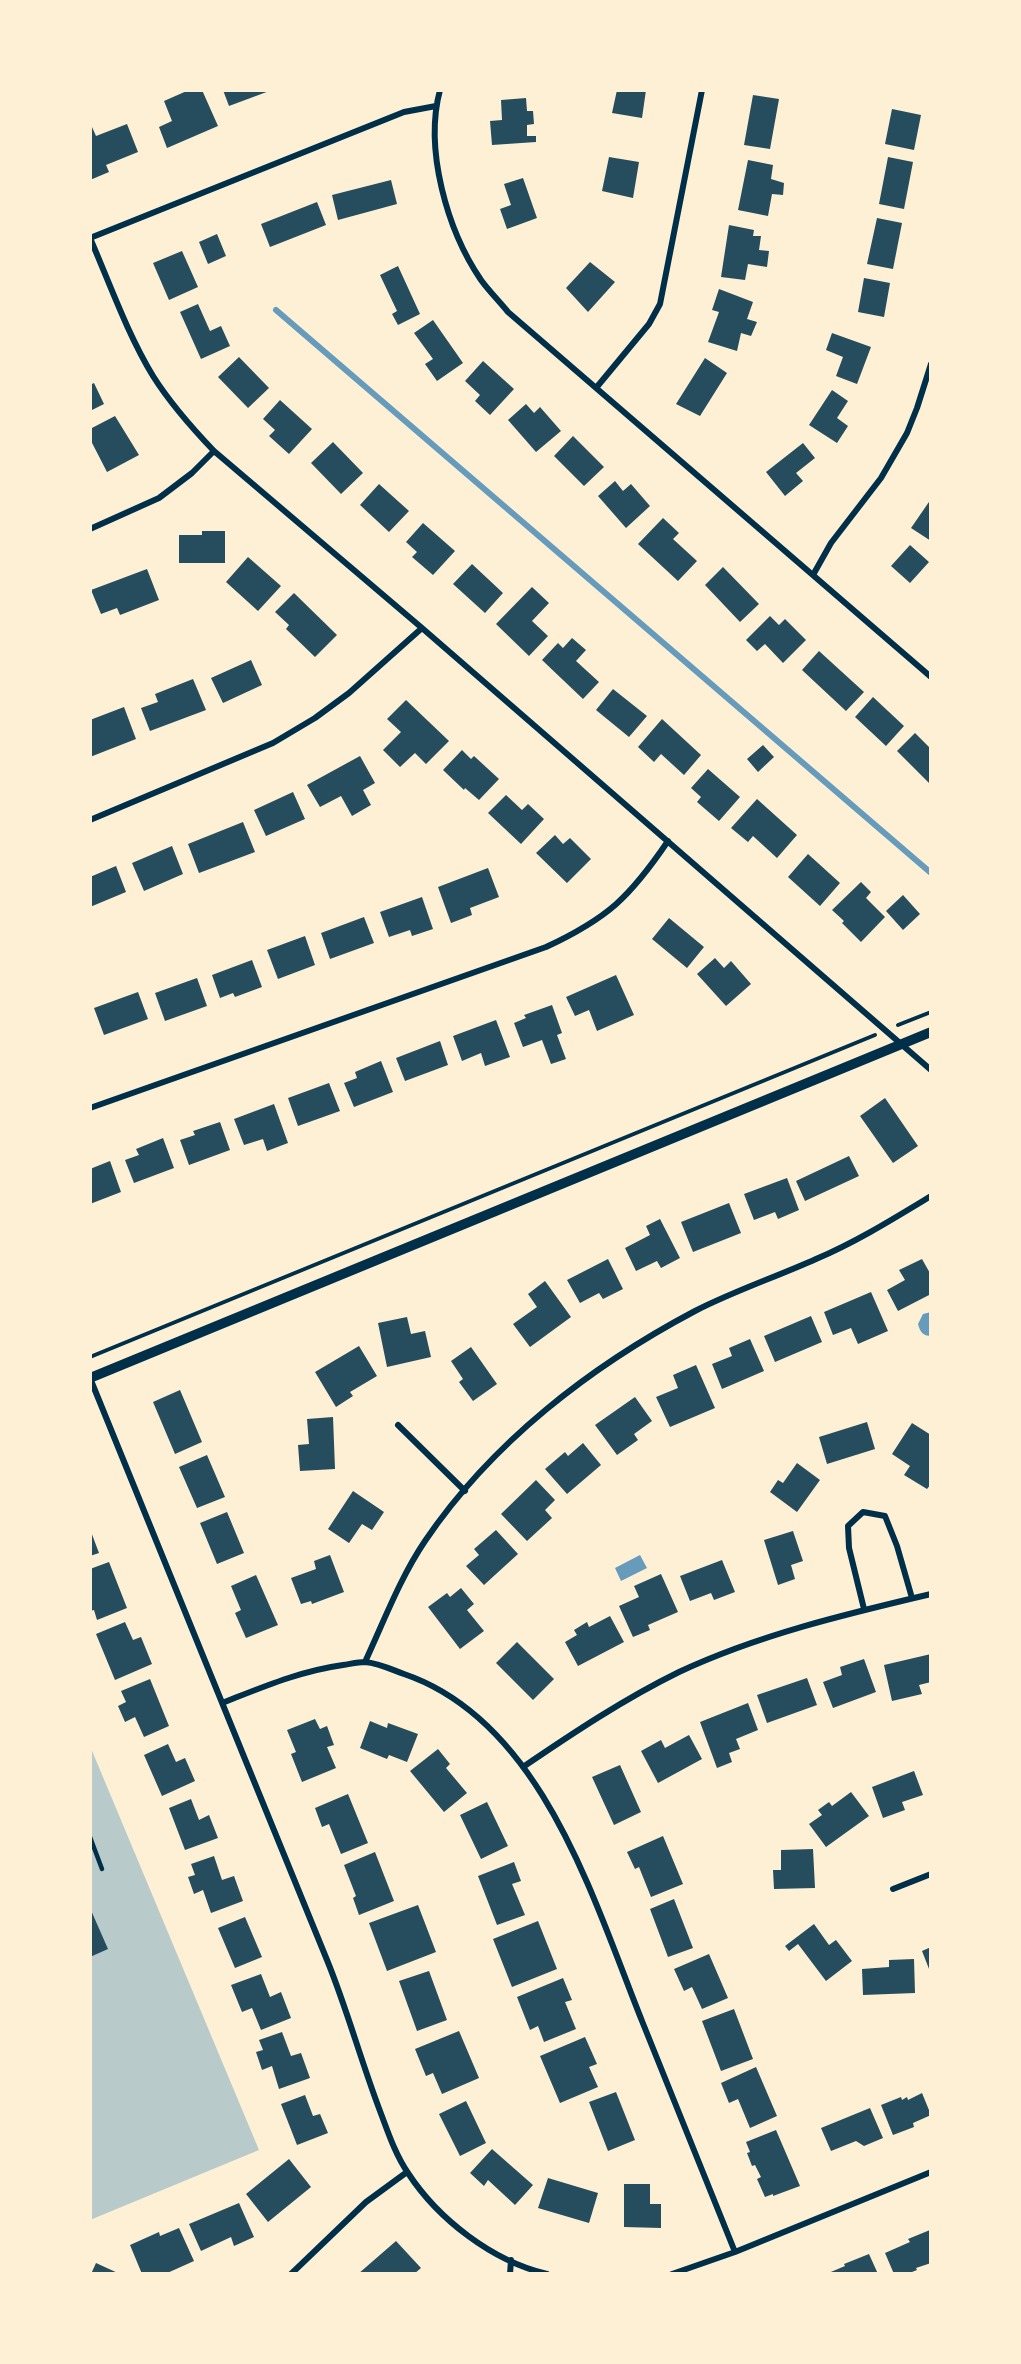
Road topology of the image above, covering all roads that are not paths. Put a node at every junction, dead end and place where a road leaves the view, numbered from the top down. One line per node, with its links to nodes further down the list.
1 (440, 90): 3 (street)
2 (702, 90): 6 (street)
3 (436, 106): 4 (street); 6 (street)
4 (90, 238): 7 (street)
5 (931, 364): 9 (street)
6 (596, 388): 9 (street)
7 (214, 451): 8 (street); 10 (street)
8 (90, 529)
9 (813, 575): 11 (street)
10 (422, 628): 12 (street); 13 (street)
11 (931, 677)
12 (90, 820)
13 (668, 841): 15 (street); 17 (street)
14 (931, 1032): 15 (street)
15 (902, 1044): 16 (street); 19 (street)
16 (931, 1070)
17 (90, 1108)
18 (931, 1196): 21 (street)
19 (90, 1378): 26 (street)
20 (398, 1425): 21 (street)
21 (465, 1491): 25 (street)
22 (931, 1594): 23 (street)
23 (912, 1598): 24 (street); 24 (street)
24 (864, 1609): 27 (street)
25 (365, 1662): 26 (street); 27 (street)
26 (222, 1703): 32 (street)
27 (523, 1767): 34 (street)
28 (90, 1837): 29 (lane)
29 (102, 1869)
30 (931, 1874): 31 (street)
31 (893, 1889)
32 (407, 2172): 35 (street); 36 (street)
33 (931, 2172): 34 (street)
34 (735, 2252): 39 (street)
35 (511, 2260): 37 (street); 38 (street)
36 (291, 2274)
37 (510, 2274)
38 (547, 2274)
39 (672, 2274)

